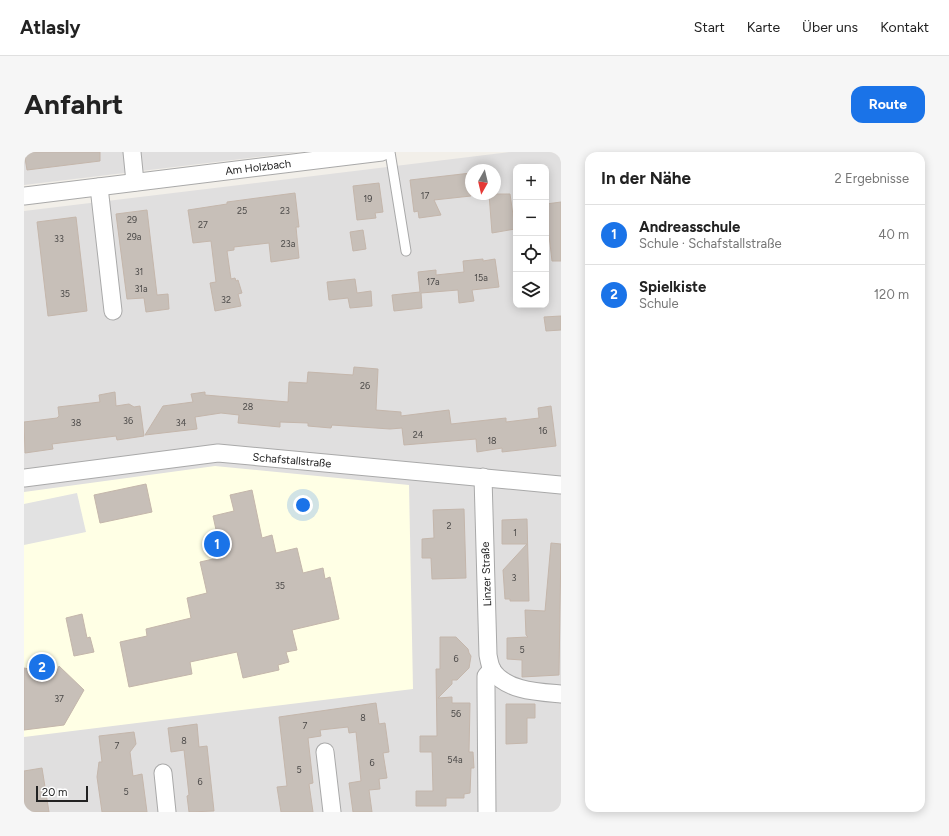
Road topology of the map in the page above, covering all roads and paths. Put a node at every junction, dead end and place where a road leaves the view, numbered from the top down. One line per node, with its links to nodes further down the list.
1 (132, 152): 5 (street)
2 (382, 152): 4 (street, Am Holzbach)
3 (390, 152): 8 (lane)
4 (311, 156): 5 (street, Am Holzbach)
5 (135, 182): 6 (street, Am Holzbach)
6 (99, 187): 7 (street, Am Holzbach); 9 (street)
7 (24, 196)
8 (406, 251)
9 (113, 310)
10 (483, 477): 11 (street, Schafstallstraße); 12 (street, Schafstallstraße); 13 (street, Linzer Straße)
11 (24, 478)
12 (561, 485)
13 (492, 669): 14 (street); 19 (street)
14 (561, 694)
15 (325, 752): 18 (street)
16 (163, 773): 17 (street)
17 (167, 812)
18 (332, 812)
19 (487, 812)

